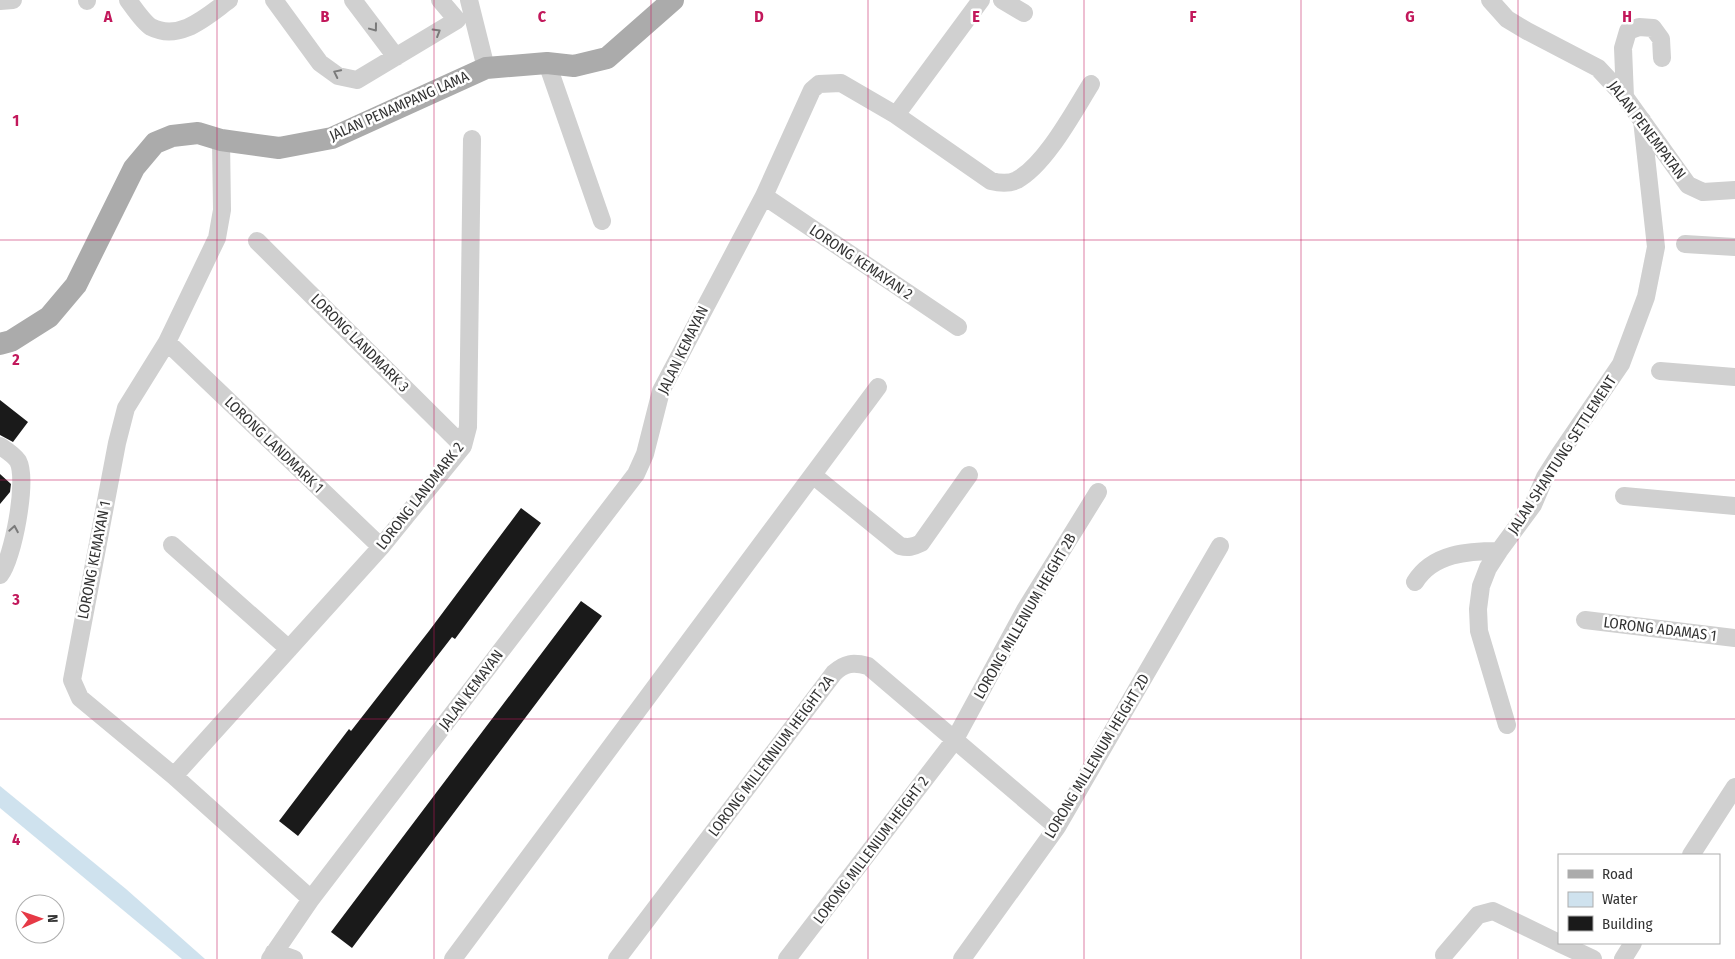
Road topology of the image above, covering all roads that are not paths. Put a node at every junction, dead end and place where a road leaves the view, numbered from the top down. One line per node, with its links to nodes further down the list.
1 (13, 0): 12 (street)
2 (128, 0): 3 (street)
3 (229, 0)
4 (274, 0): 14 (street, one-way to 4)
5 (353, 0): 14 (street, one-way to 14)
6 (440, 0): 14 (street, one-way to 6)
7 (469, 0): 17 (street)
8 (673, 0): 16 (main road, JALAN PENAMPANG LAMA)
9 (981, 0): 20 (street)
10 (1002, 0): 13 (street)
11 (1490, 0): 19 (street, JALAN PENEMPATAN)
12 (0, 1)
13 (1024, 13)
14 (396, 57)
15 (1662, 58): 19 (street)
16 (548, 63): 17 (main road, JALAN PENAMPANG LAMA); 26 (street)
17 (486, 68): 23 (main road, JALAN PENAMPANG LAMA)
18 (1091, 84): 20 (street, JALAN KEMAYAN)
19 (1625, 97): 21 (street, JALAN PENEMPATAN)
20 (896, 115): 25 (street, JALAN KEMAYAN)
21 (1642, 120): 24 (street, JALAN PENEMPATAN); 46 (street, JALAN SHANTUNG SETTLEMENT)
22 (472, 139): 37 (street, LORONG LANDMARK 2)
23 (221, 140): 31 (street, LORONG KEMAYAN 1); 32 (main road, JALAN PENAMPANG LAMA)
24 (1735, 190)
25 (764, 196): 30 (street, LORONG KEMAYAN 2); 58 (street, JALAN KEMAYAN)
26 (602, 221)
27 (258, 241): 37 (street, LORONG LANDMARK 3)
28 (1684, 244): 29 (street)
29 (1735, 247)
30 (958, 327)
31 (168, 342): 45 (street, LORONG LANDMARK 1); 54 (street, LORONG KEMAYAN 1)
32 (0, 344)
33 (1660, 371): 34 (street)
34 (1735, 377)
35 (878, 387): 39 (street)
36 (0, 446): 47 (street, one-way to 36)
37 (463, 446): 45 (street, LORONG LANDMARK 2)
38 (969, 475): 39 (street)
39 (814, 476): 65 (street)
40 (1098, 492): 53 (street, LORONG MILLENIUM HEIGHT 2B)
41 (1624, 496): 42 (street)
42 (1735, 506)
43 (172, 545): 51 (street)
44 (1220, 546): 56 (street, LORONG MILLENIUM HEIGHT 2D)
45 (381, 547): 51 (street, LORONG LANDMARK 2)
46 (1499, 550): 48 (street); 52 (street, JALAN SHANTUNG SETTLEMENT)
47 (0, 575)
48 (1415, 582)
49 (1585, 620): 50 (street, LORONG ADAMAS 1)
50 (1735, 638)
51 (288, 648): 54 (street, LORONG LANDMARK 2)
52 (1507, 725)
53 (954, 741): 56 (street); 66 (street, LORONG MILLENNIUM HEIGHT 2A); 67 (street, LORONG MILLENIUM HEIGHT 2)
54 (174, 776): 58 (street, LORONG KEMAYAN 1)
55 (1735, 787): 57 (street)
56 (1057, 827): 68 (street, LORONG MILLENIUM HEIGHT 2D)
57 (1692, 854)
58 (311, 899): 63 (street, JALAN KEMAYAN)
59 (1558, 943): 62 (street)
60 (1561, 944): 69 (street)
61 (1632, 944): 70 (street)
62 (1444, 955)
63 (272, 956): 64 (street)
64 (294, 959)
65 (453, 959)
66 (617, 959)
67 (787, 959)
68 (962, 959)
69 (1593, 959)
70 (1623, 959)

